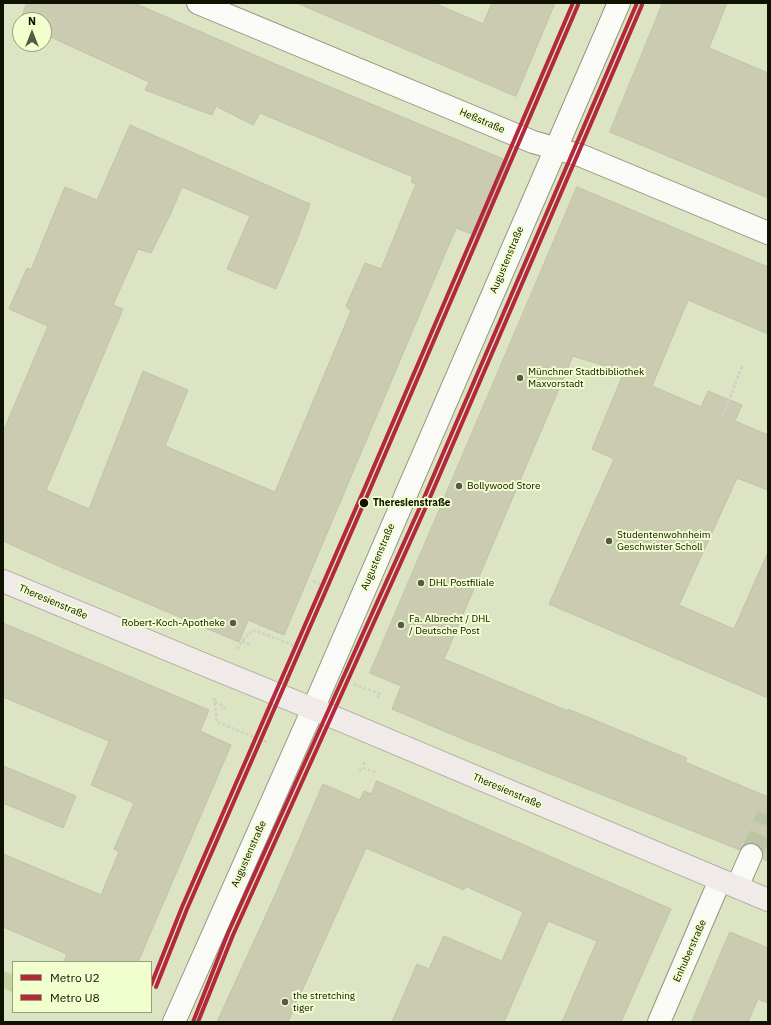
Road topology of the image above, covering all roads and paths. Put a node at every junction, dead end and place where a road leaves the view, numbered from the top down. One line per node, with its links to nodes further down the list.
1 (198, 3): 3 (street, Heßstraße)
2 (619, 3): 3 (street, Augustenstraße)
3 (555, 149): 4 (street, Heßstraße); 17 (street, Augustenstraße)
4 (768, 233)
5 (742, 366): 6 (path)
6 (723, 416)
7 (327, 577): 9 (path)
8 (3, 581): 13 (main road, Theresienstraße)
9 (313, 581)
10 (242, 641): 11 (path); 12 (path); 13 (path)
11 (250, 644)
12 (304, 649)
13 (217, 670): 16 (path); 17 (main road, Theresienstraße)
14 (354, 684): 15 (path)
15 (377, 699)
16 (214, 701): 18 (path); 19 (path)
17 (313, 709): 19 (street, Augustenstraße); 25 (main road, Theresienstraße)
18 (227, 711)
19 (293, 754): 27 (street, Augustenstraße)
20 (364, 762): 21 (path)
21 (364, 768): 22 (path); 23 (path)
22 (359, 771)
23 (375, 772)
24 (751, 855): 25 (street, Enhuberstraße)
25 (729, 884): 26 (main road, Theresienstraße); 28 (street, Enhuberstraße)
26 (768, 900)
27 (174, 1022)
28 (659, 1022)

